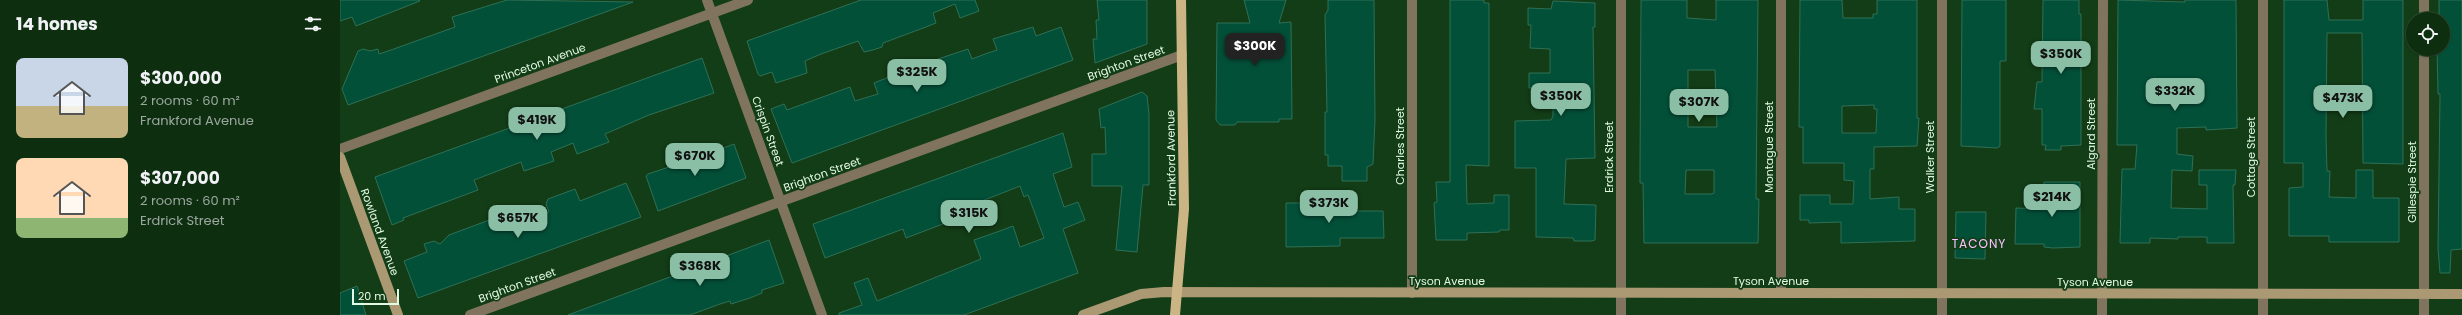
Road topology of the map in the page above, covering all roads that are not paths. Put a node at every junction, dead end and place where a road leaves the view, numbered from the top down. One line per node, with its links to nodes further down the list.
1 (708, 0): 12 (street, Crispin Street)
2 (748, 0): 12 (street, Princeton Avenue)
3 (1181, 0): 13 (main road, Frankford Avenue)
4 (1412, 0): 19 (street, Charles Street)
5 (1621, 0): 20 (street, Erdrick Street)
6 (1781, 0): 21 (street, Montague Street)
7 (1942, 0): 22 (street, Walker Street)
8 (2103, 0): 23 (street, Algard Street)
9 (2263, 0): 24 (street, Cottage Street)
10 (2424, 0): 11 (street)
11 (2424, 12)
12 (712, 13): 15 (street, Princeton Avenue); 17 (street, Crispin Street)
13 (1182, 56): 17 (street, Brighton Street); 18 (main road, Frankford Avenue)
14 (2424, 56): 25 (street, Gillespie Street)
15 (340, 149)
16 (340, 157): 27 (street, Rowland Avenue)
17 (781, 202): 28 (street, Brighton Street); 29 (street, Crispin Street)
18 (1177, 292): 19 (street, Tyson Avenue); 30 (street, Tyson Avenue); 31 (main road, Frankford Avenue)
19 (1412, 293): 20 (street, Tyson Avenue)
20 (1621, 293): 21 (street, Tyson Avenue); 32 (street, Erdrick Street)
21 (1781, 293): 22 (street, Tyson Avenue)
22 (1942, 294): 23 (street, Tyson Avenue); 33 (street, Walker Street)
23 (2102, 294): 24 (street, Tyson Avenue); 34 (street, Algard Street)
24 (2263, 294): 25 (street, Tyson Avenue); 35 (street, Cottage Street)
25 (2424, 294): 26 (street, Tyson Avenue); 36 (street, Gillespie Street)
26 (2462, 294)
27 (398, 315)
28 (470, 315)
29 (822, 315)
30 (1083, 315)
31 (1175, 315)
32 (1621, 315)
33 (1942, 315)
34 (2102, 315)
35 (2263, 315)
36 (2424, 315)

